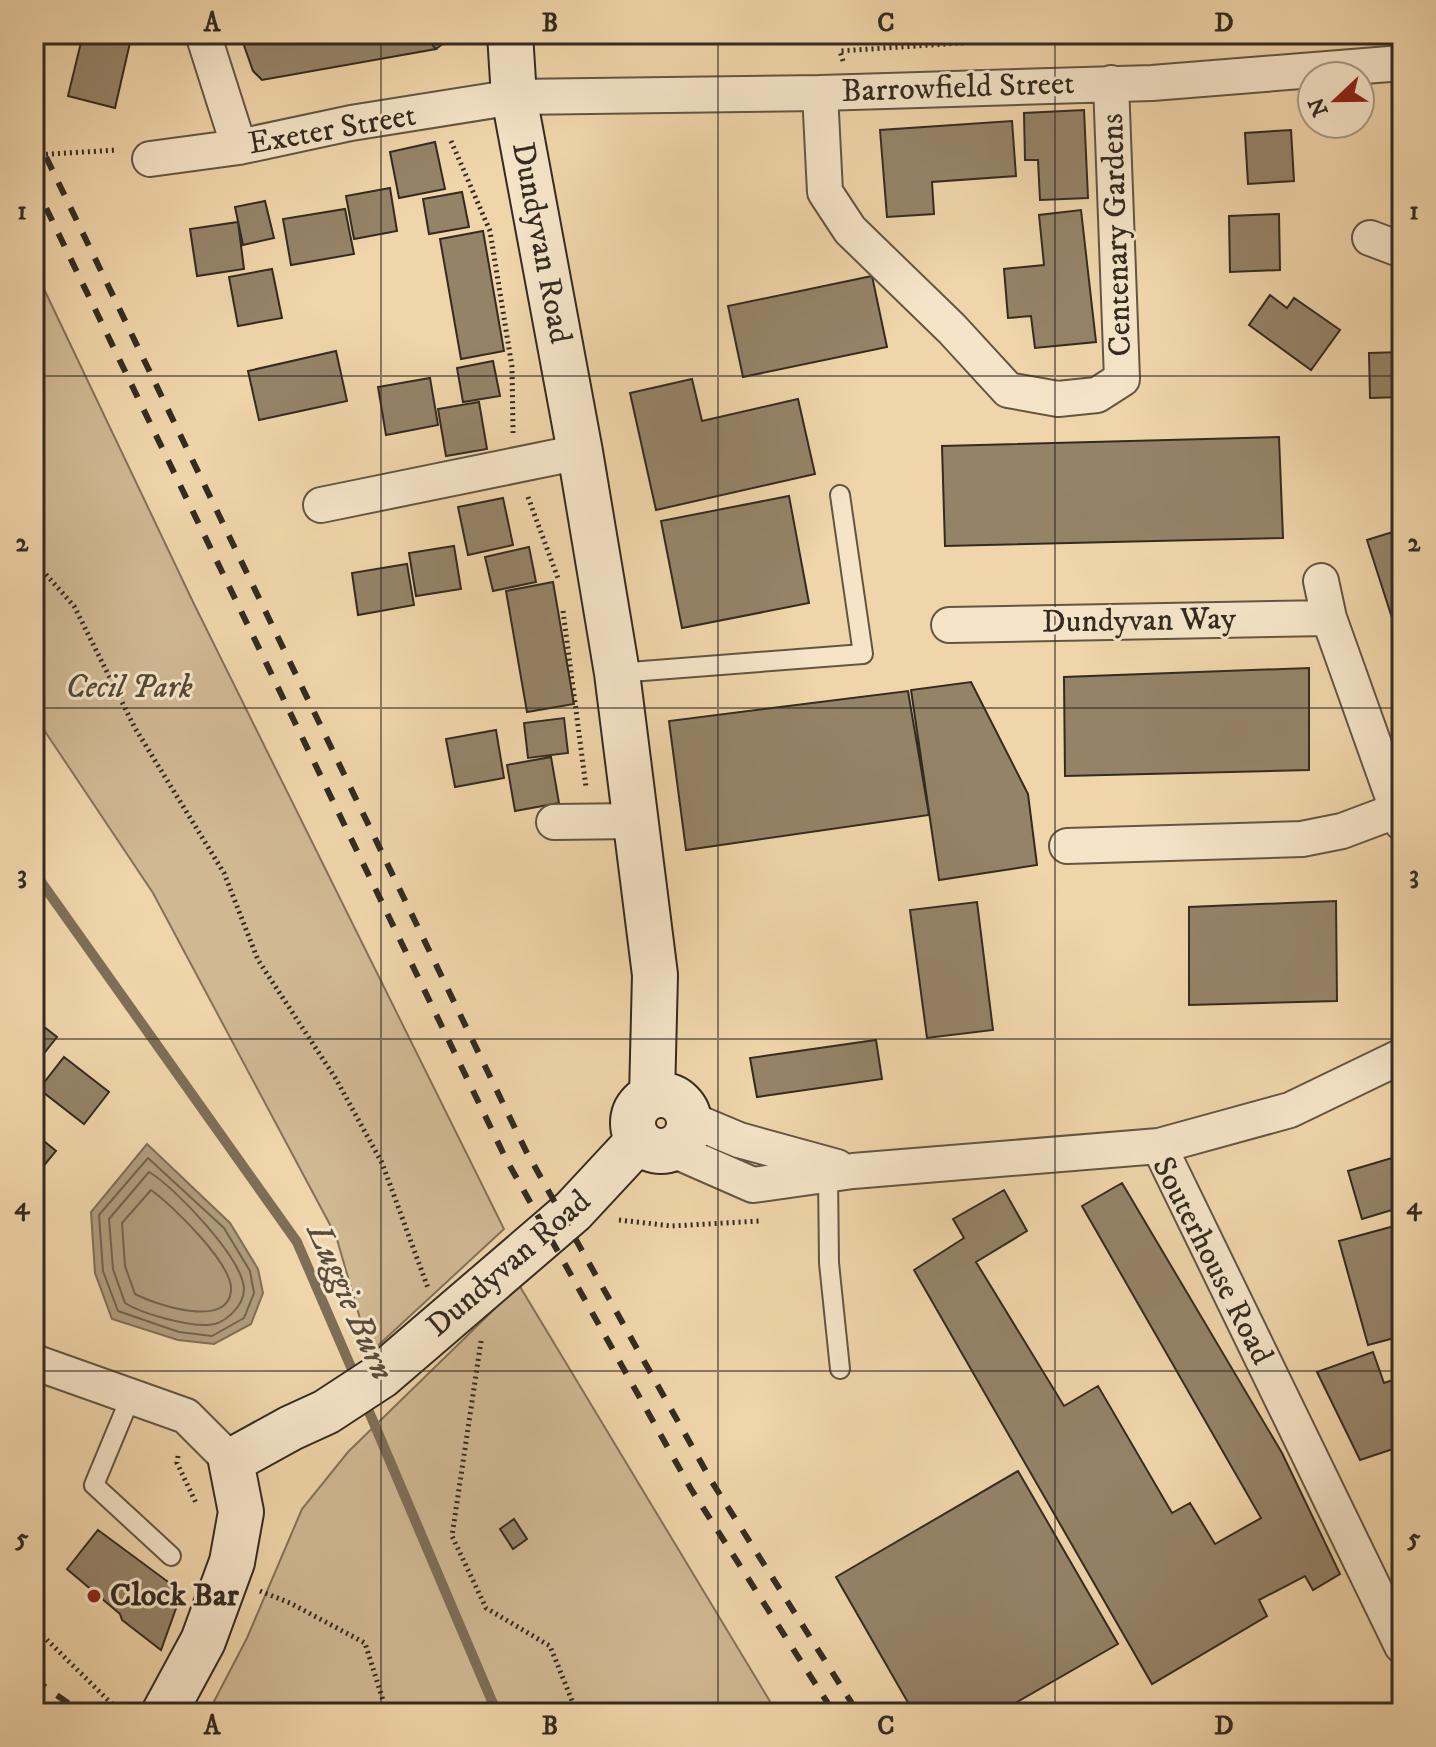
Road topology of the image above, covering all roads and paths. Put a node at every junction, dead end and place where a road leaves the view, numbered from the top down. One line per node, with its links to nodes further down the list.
1 (203, 34): 9 (street)
2 (510, 34): 8 (main road, Dundyvan Road)
3 (1250, 34): 6 (path)
4 (1402, 63): 5 (street, Barrowfield Street)
5 (1111, 83): 6 (street, Barrowfield Street); 7 (street, Centenary Gardens)
6 (854, 92): 7 (street, Barrowfield Street)
7 (820, 93): 8 (street, Barrowfield Street)
8 (514, 97): 9 (street, Exeter Street); 14 (main road, Dundyvan Road)
9 (239, 147): 11 (street, Exeter Street)
10 (34, 155): 11 (path)
11 (150, 159)
12 (1370, 238): 13 (street)
13 (1402, 250)
14 (580, 452): 16 (street); 21 (main road, Dundyvan Road)
15 (840, 495): 21 (lane)
16 (321, 505)
17 (34, 561): 33 (path)
18 (1321, 581): 19 (street)
19 (1329, 618): 20 (street, Dundyvan Way); 22 (street)
20 (949, 625)
21 (617, 673): 23 (main road, Dundyvan Road)
22 (1400, 816): 25 (street)
23 (635, 821): 24 (street); 27 (main road, Dundyvan Road)
24 (554, 822)
25 (1067, 846)
26 (1402, 1056): 28 (street)
27 (666, 1136): 29 (street, Souterhouse Road); 30 (main road, Dundyvan Road)
28 (1159, 1146): 29 (street, Souterhouse Road); 43 (street, Souterhouse Road)
29 (840, 1173): 35 (lane)
30 (582, 1203): 31 (path); 32 (main road, Dundyvan Road)
31 (762, 1221)
32 (489, 1284): 33 (main road, Dundyvan Road); 47 (path)
33 (441, 1323): 38 (main road, Dundyvan Road)
34 (34, 1362): 36 (street)
35 (840, 1369)
36 (131, 1396): 37 (street); 40 (lane)
37 (186, 1416): 38 (street); 39 (path)
38 (231, 1461): 41 (main road)
39 (201, 1514)
40 (171, 1556)
41 (226, 1577): 45 (main road); 46 (path)
42 (34, 1627): 44 (path)
43 (1402, 1646)
44 (119, 1712)
45 (164, 1713)
46 (387, 1713)
47 (577, 1713)

